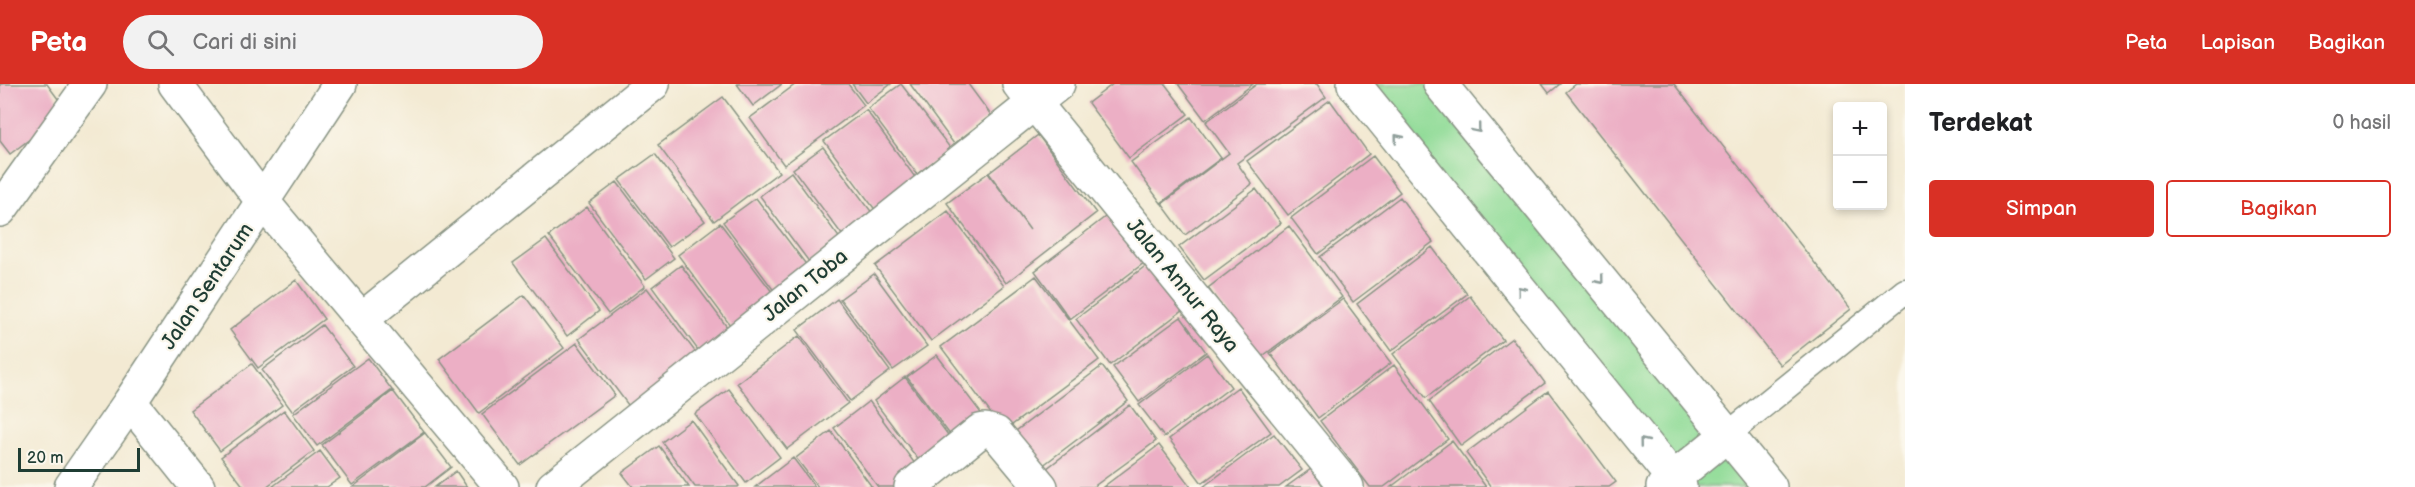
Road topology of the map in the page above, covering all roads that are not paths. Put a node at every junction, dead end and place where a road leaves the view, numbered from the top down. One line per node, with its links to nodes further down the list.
1 (90, 84): 8 (street)
2 (175, 84): 9 (street)
3 (340, 84): 9 (street, Jalan Sentarum)
4 (653, 84): 11 (street)
5 (1354, 84): 14 (street, one-way to 5)
6 (1440, 84): 13 (street, one-way to 13)
7 (1037, 90): 18 (street, Jalan Toba); 21 (street, Jalan Annur Raya)
8 (6, 187)
9 (263, 202): 11 (street); 12 (street, Jalan Sentarum)
10 (1905, 291): 13 (lane)
11 (363, 318): 17 (street)
12 (130, 402): 15 (street, Jalan Sentarum); 16 (street)
13 (1727, 435): 14 (street); 22 (street)
14 (1672, 484)
15 (71, 487)
16 (198, 487)
17 (502, 487)
18 (553, 487)
19 (911, 487): 20 (street)
20 (1041, 487)
21 (1347, 487)
22 (1770, 487)

